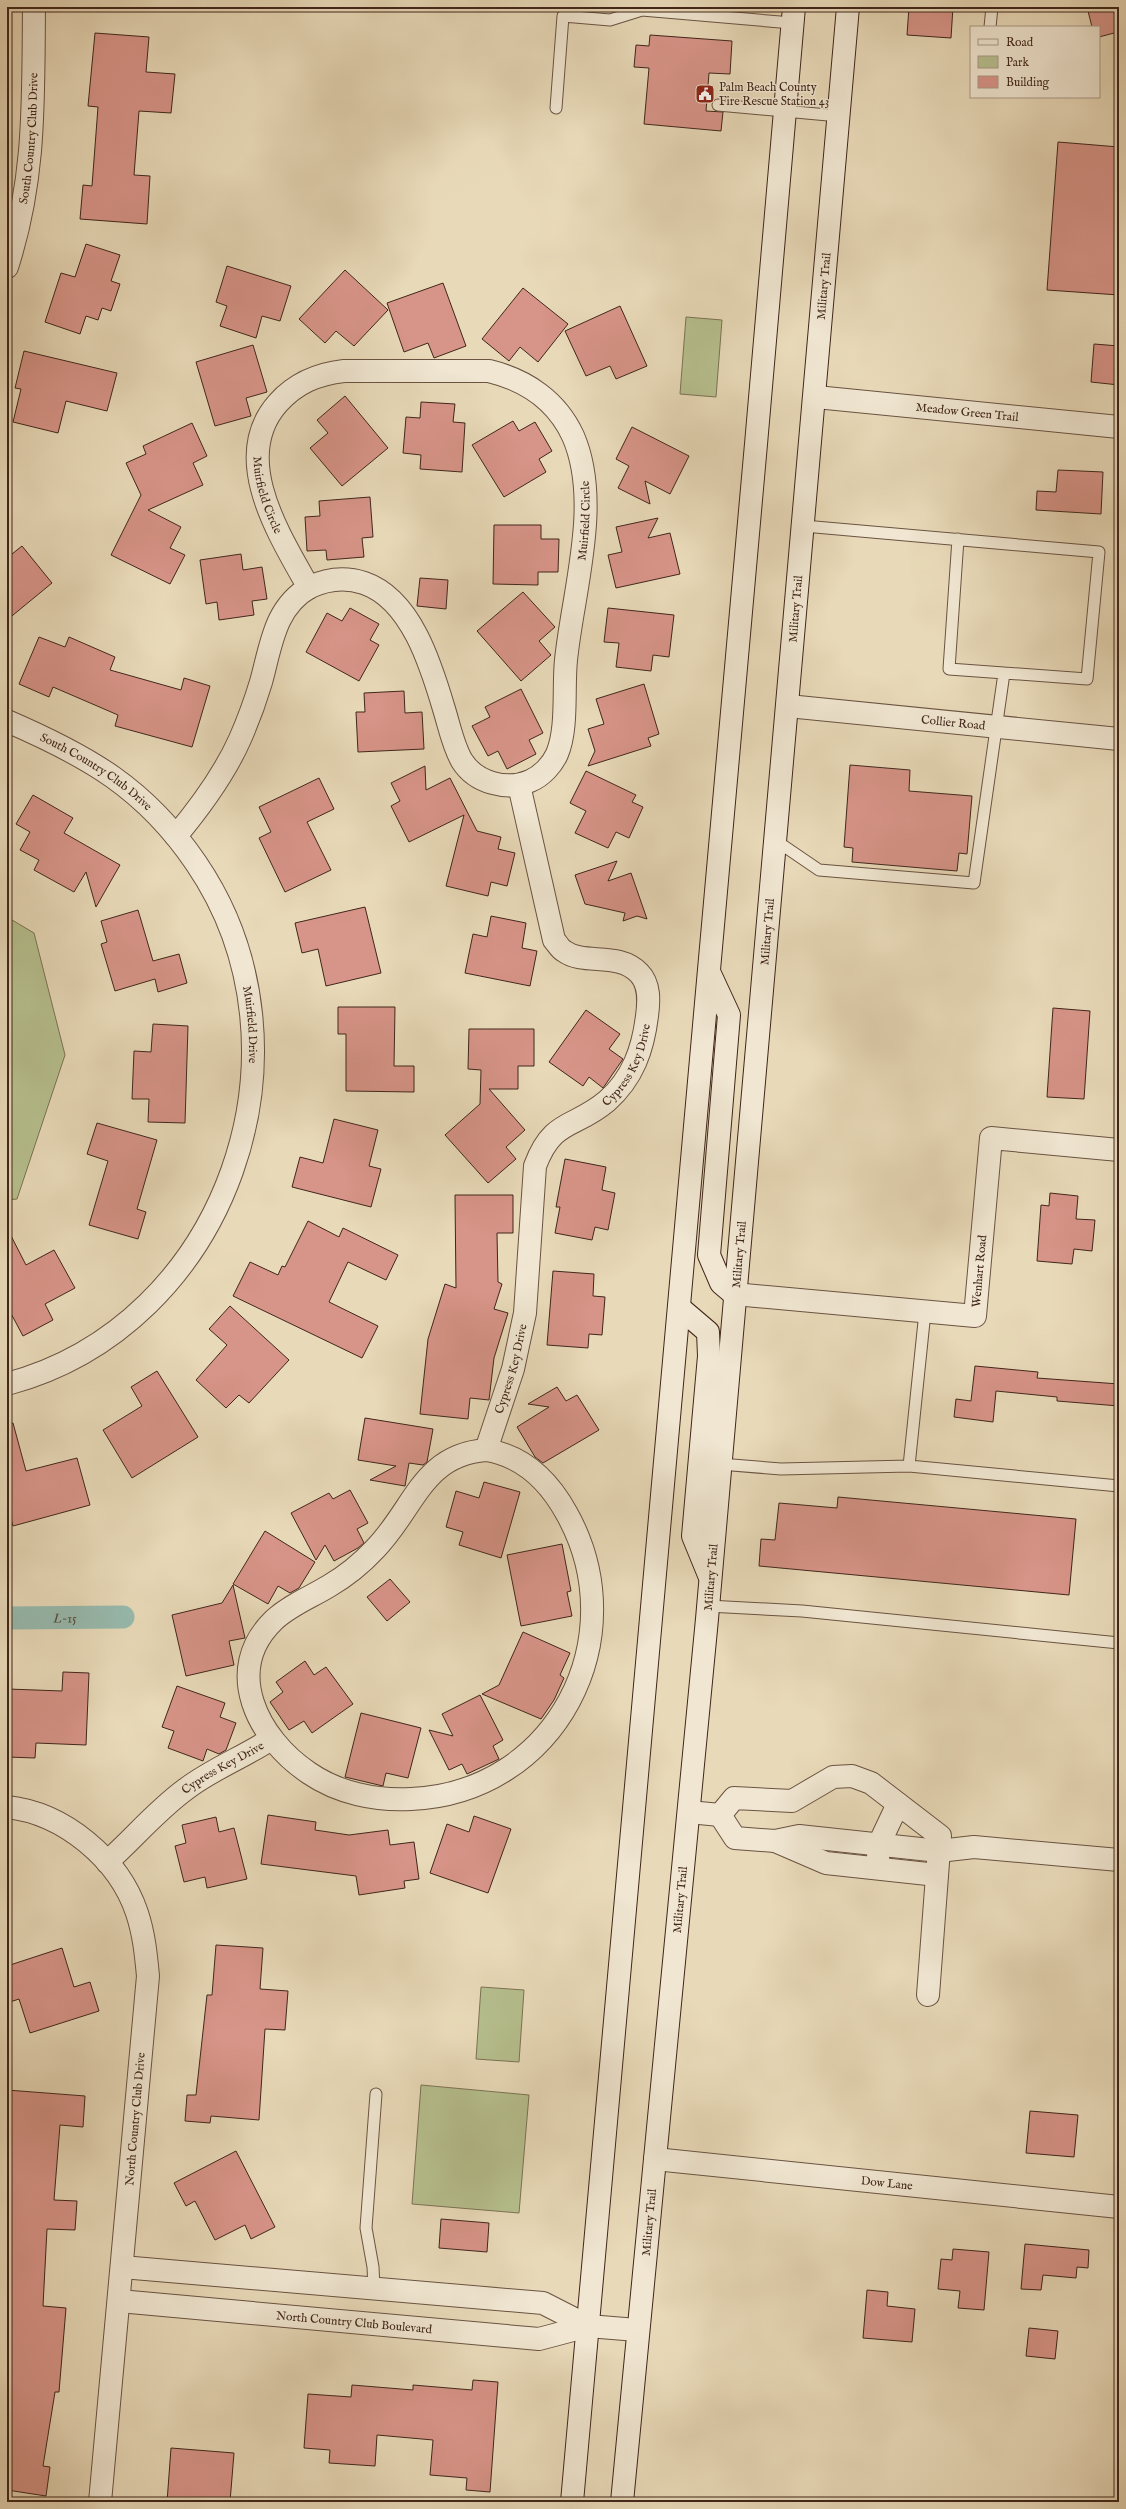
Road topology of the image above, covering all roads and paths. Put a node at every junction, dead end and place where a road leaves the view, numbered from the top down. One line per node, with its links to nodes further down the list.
1 (34, 7): 10 (street, South Country Club Drive)
2 (848, 7): 9 (street, Military Trail)
3 (992, 7): 5 (lane)
4 (793, 15): 7 (lane); 8 (street)
5 (990, 26)
6 (718, 105): 8 (lane)
7 (556, 108)
8 (785, 111): 9 (lane); 24 (street)
9 (839, 116): 11 (street, Military Trail)
10 (7, 267)
11 (816, 397): 12 (street, Meadow Green Trail); 13 (street, Military Trail)
12 (1119, 427)
13 (804, 526): 14 (lane); 17 (street, Military Trail)
14 (958, 539): 16 (lane); 16 (lane)
15 (309, 588): 21 (street, Muirfield Circle); 21 (street, Muirfield Circle); 22 (street, Muirfield Circle)
16 (1004, 673): 19 (lane)
17 (788, 706): 19 (street, Collier Road); 23 (street, Military Trail)
18 (7, 721): 22 (street, South Country Club Drive)
19 (997, 727): 20 (street, Collier Road); 23 (lane)
20 (1119, 738)
21 (519, 785): 30 (street, Cypress Key Drive)
22 (176, 836): 29 (street, Muirfield Drive)
23 (775, 840): 26 (street, Military Trail)
24 (710, 973): 26 (street); 27 (street)
25 (1119, 1150): 28 (street, Wenhart Road)
26 (734, 1294): 28 (street, Wenhart Road); 31 (street, Military Trail)
27 (681, 1309): 34 (street); 56 (street)
28 (925, 1312): 32 (lane)
29 (7, 1384)
30 (486, 1450): 37 (street, Cypress Key Drive); 37 (street)
31 (720, 1464): 32 (lane); 34 (street, Military Trail)
32 (909, 1466): 33 (lane)
33 (1119, 1486)
34 (711, 1578): 35 (street, Military Trail)
35 (708, 1606): 36 (lane); 40 (street, Military Trail)
36 (1119, 1643)
37 (271, 1739): 46 (street, Cypress Key Drive)
38 (898, 1804): 41 (street); 43 (street); 44 (street)
39 (7, 1807): 46 (street, North Country Club Drive)
40 (689, 1812): 41 (street); 51 (street, Military Trail)
41 (720, 1815): 42 (street)
42 (775, 1840): 43 (street); 47 (street)
43 (879, 1844): 44 (street); 47 (street)
44 (939, 1850): 45 (street); 48 (street)
45 (1119, 1860)
46 (107, 1862): 53 (street, North Country Club Drive)
47 (876, 1869): 48 (street)
48 (937, 1875): 49 (street)
49 (928, 1995)
50 (376, 2094): 54 (lane)
51 (655, 2159): 52 (street, Dow Lane); 57 (street, Military Trail)
52 (1119, 2207)
53 (122, 2267): 54 (street, North Country Club Boulevard); 55 (street, North Country Club Drive)
54 (374, 2288): 56 (street, North Country Club Boulevard)
55 (119, 2301): 56 (street, North Country Club Boulevard); 58 (street, North Country Club Drive)
56 (588, 2326): 57 (street, North Country Club Boulevard); 59 (street)
57 (637, 2330): 60 (street, Military Trail)
58 (100, 2502)
59 (572, 2502)
60 (622, 2502)

